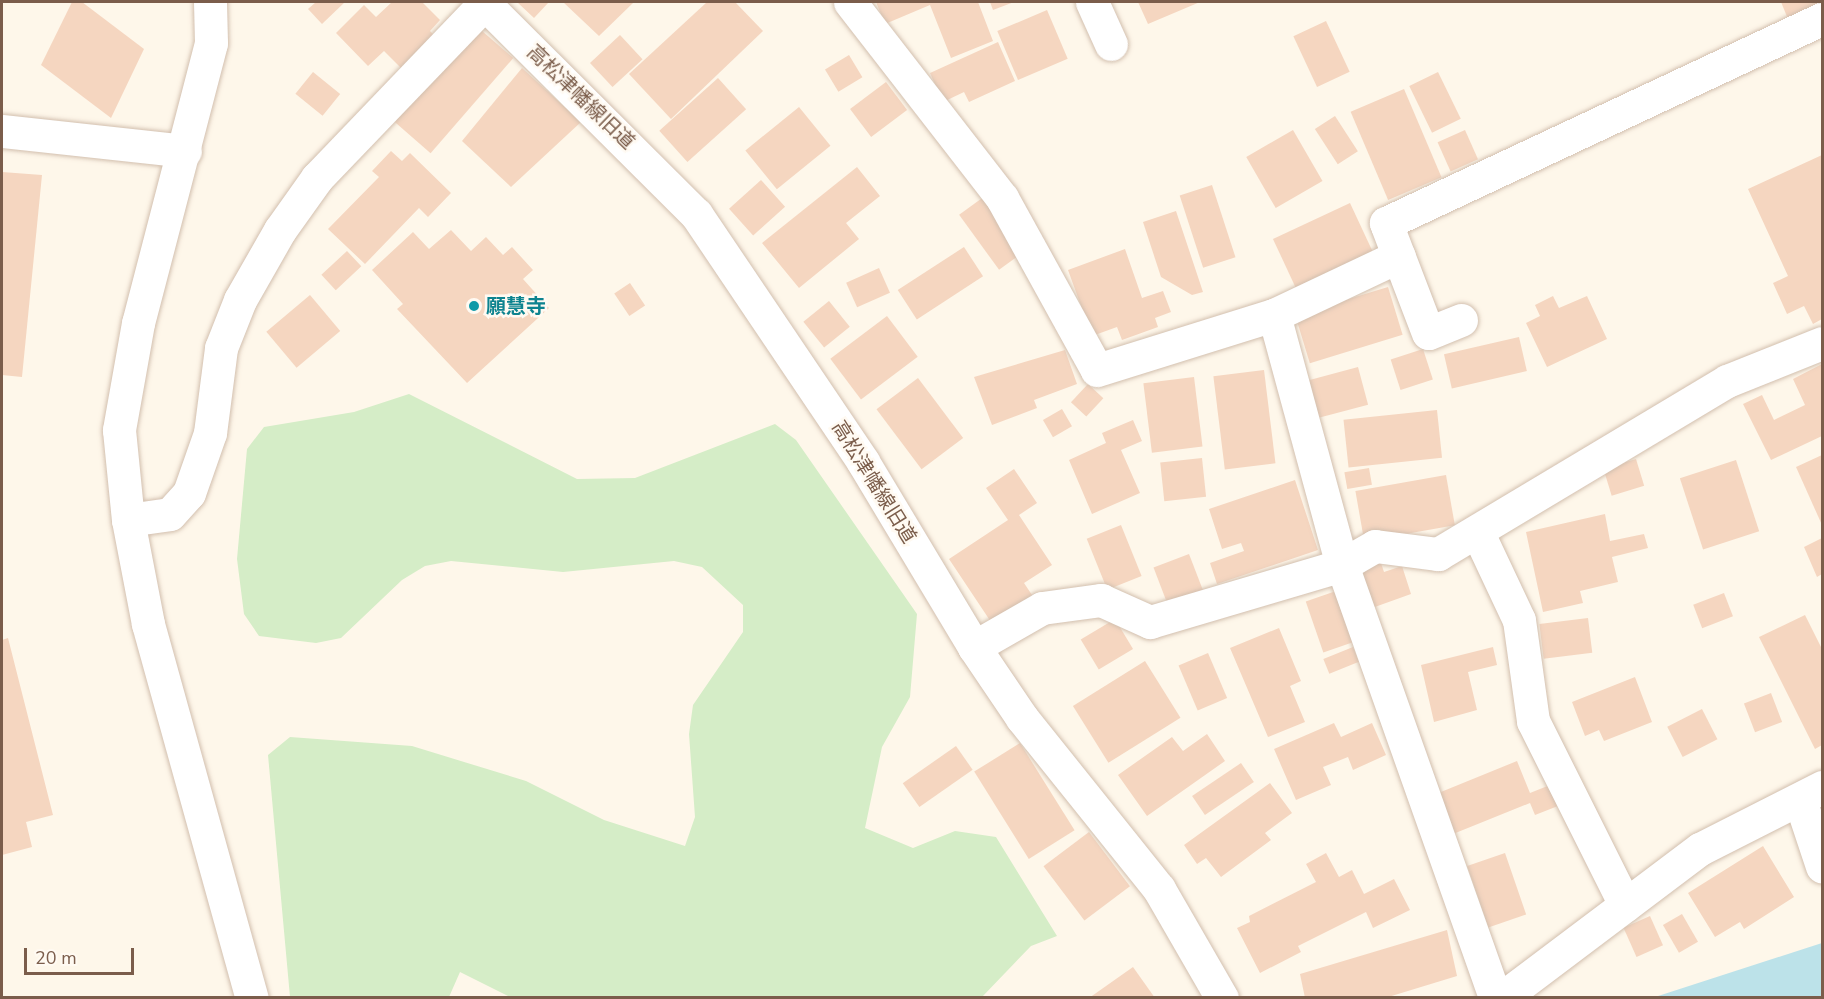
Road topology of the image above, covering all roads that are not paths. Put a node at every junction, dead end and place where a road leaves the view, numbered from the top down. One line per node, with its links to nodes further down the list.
1 (210, 2): 8 (street)
2 (485, 2): 13 (street); 16 (street, 高松津幡線旧道)
3 (850, 2): 10 (street)
4 (1092, 2): 6 (street)
5 (1822, 19): 9 (street)
6 (1111, 44)
7 (2, 131): 8 (street)
8 (185, 151): 13 (street)
9 (1399, 256): 10 (street); 11 (street)
10 (1274, 315): 15 (street)
11 (1461, 320)
12 (1822, 343): 14 (street)
13 (128, 520): 20 (street)
14 (1478, 534): 15 (street); 19 (street)
15 (1342, 565): 16 (street); 22 (street)
16 (974, 647): 21 (street, 高松津幡線旧道)
17 (1811, 794): 18 (street); 19 (street)
18 (1822, 866)
19 (1625, 905): 23 (street)
20 (252, 998)
21 (1222, 998)
22 (1495, 998)
23 (1502, 998)

